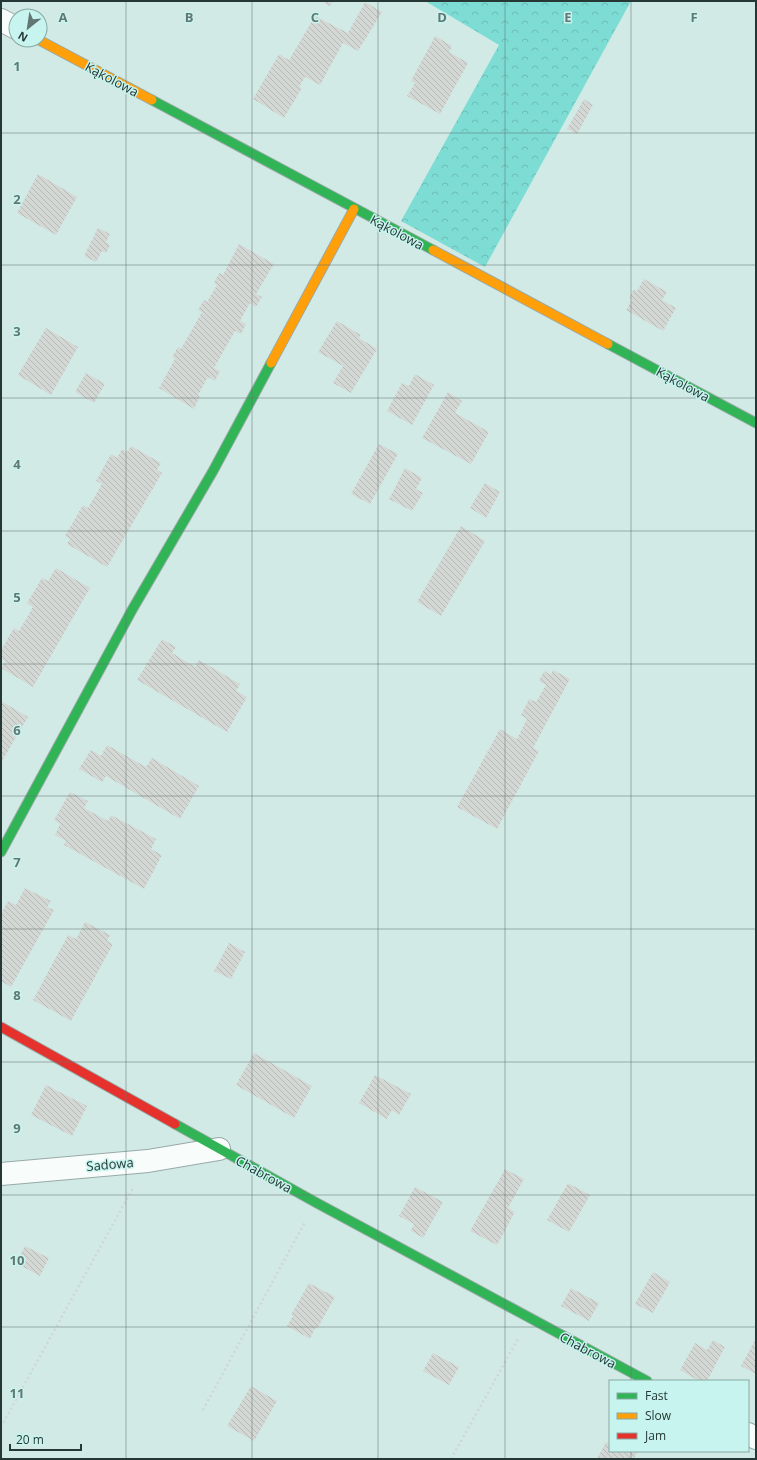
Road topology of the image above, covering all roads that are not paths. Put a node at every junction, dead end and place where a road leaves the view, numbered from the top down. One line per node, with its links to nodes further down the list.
1 (48, 45): 2 (street, Kąkolowa)
2 (354, 209): 3 (street, Kąkolowa); 4 (street)
3 (756, 423)
4 (1, 852)
5 (1, 1027): 6 (street, Chabrowa)
6 (219, 1149): 7 (street, Sadowa); 8 (street, Chabrowa)
7 (1, 1174)
8 (646, 1380)

